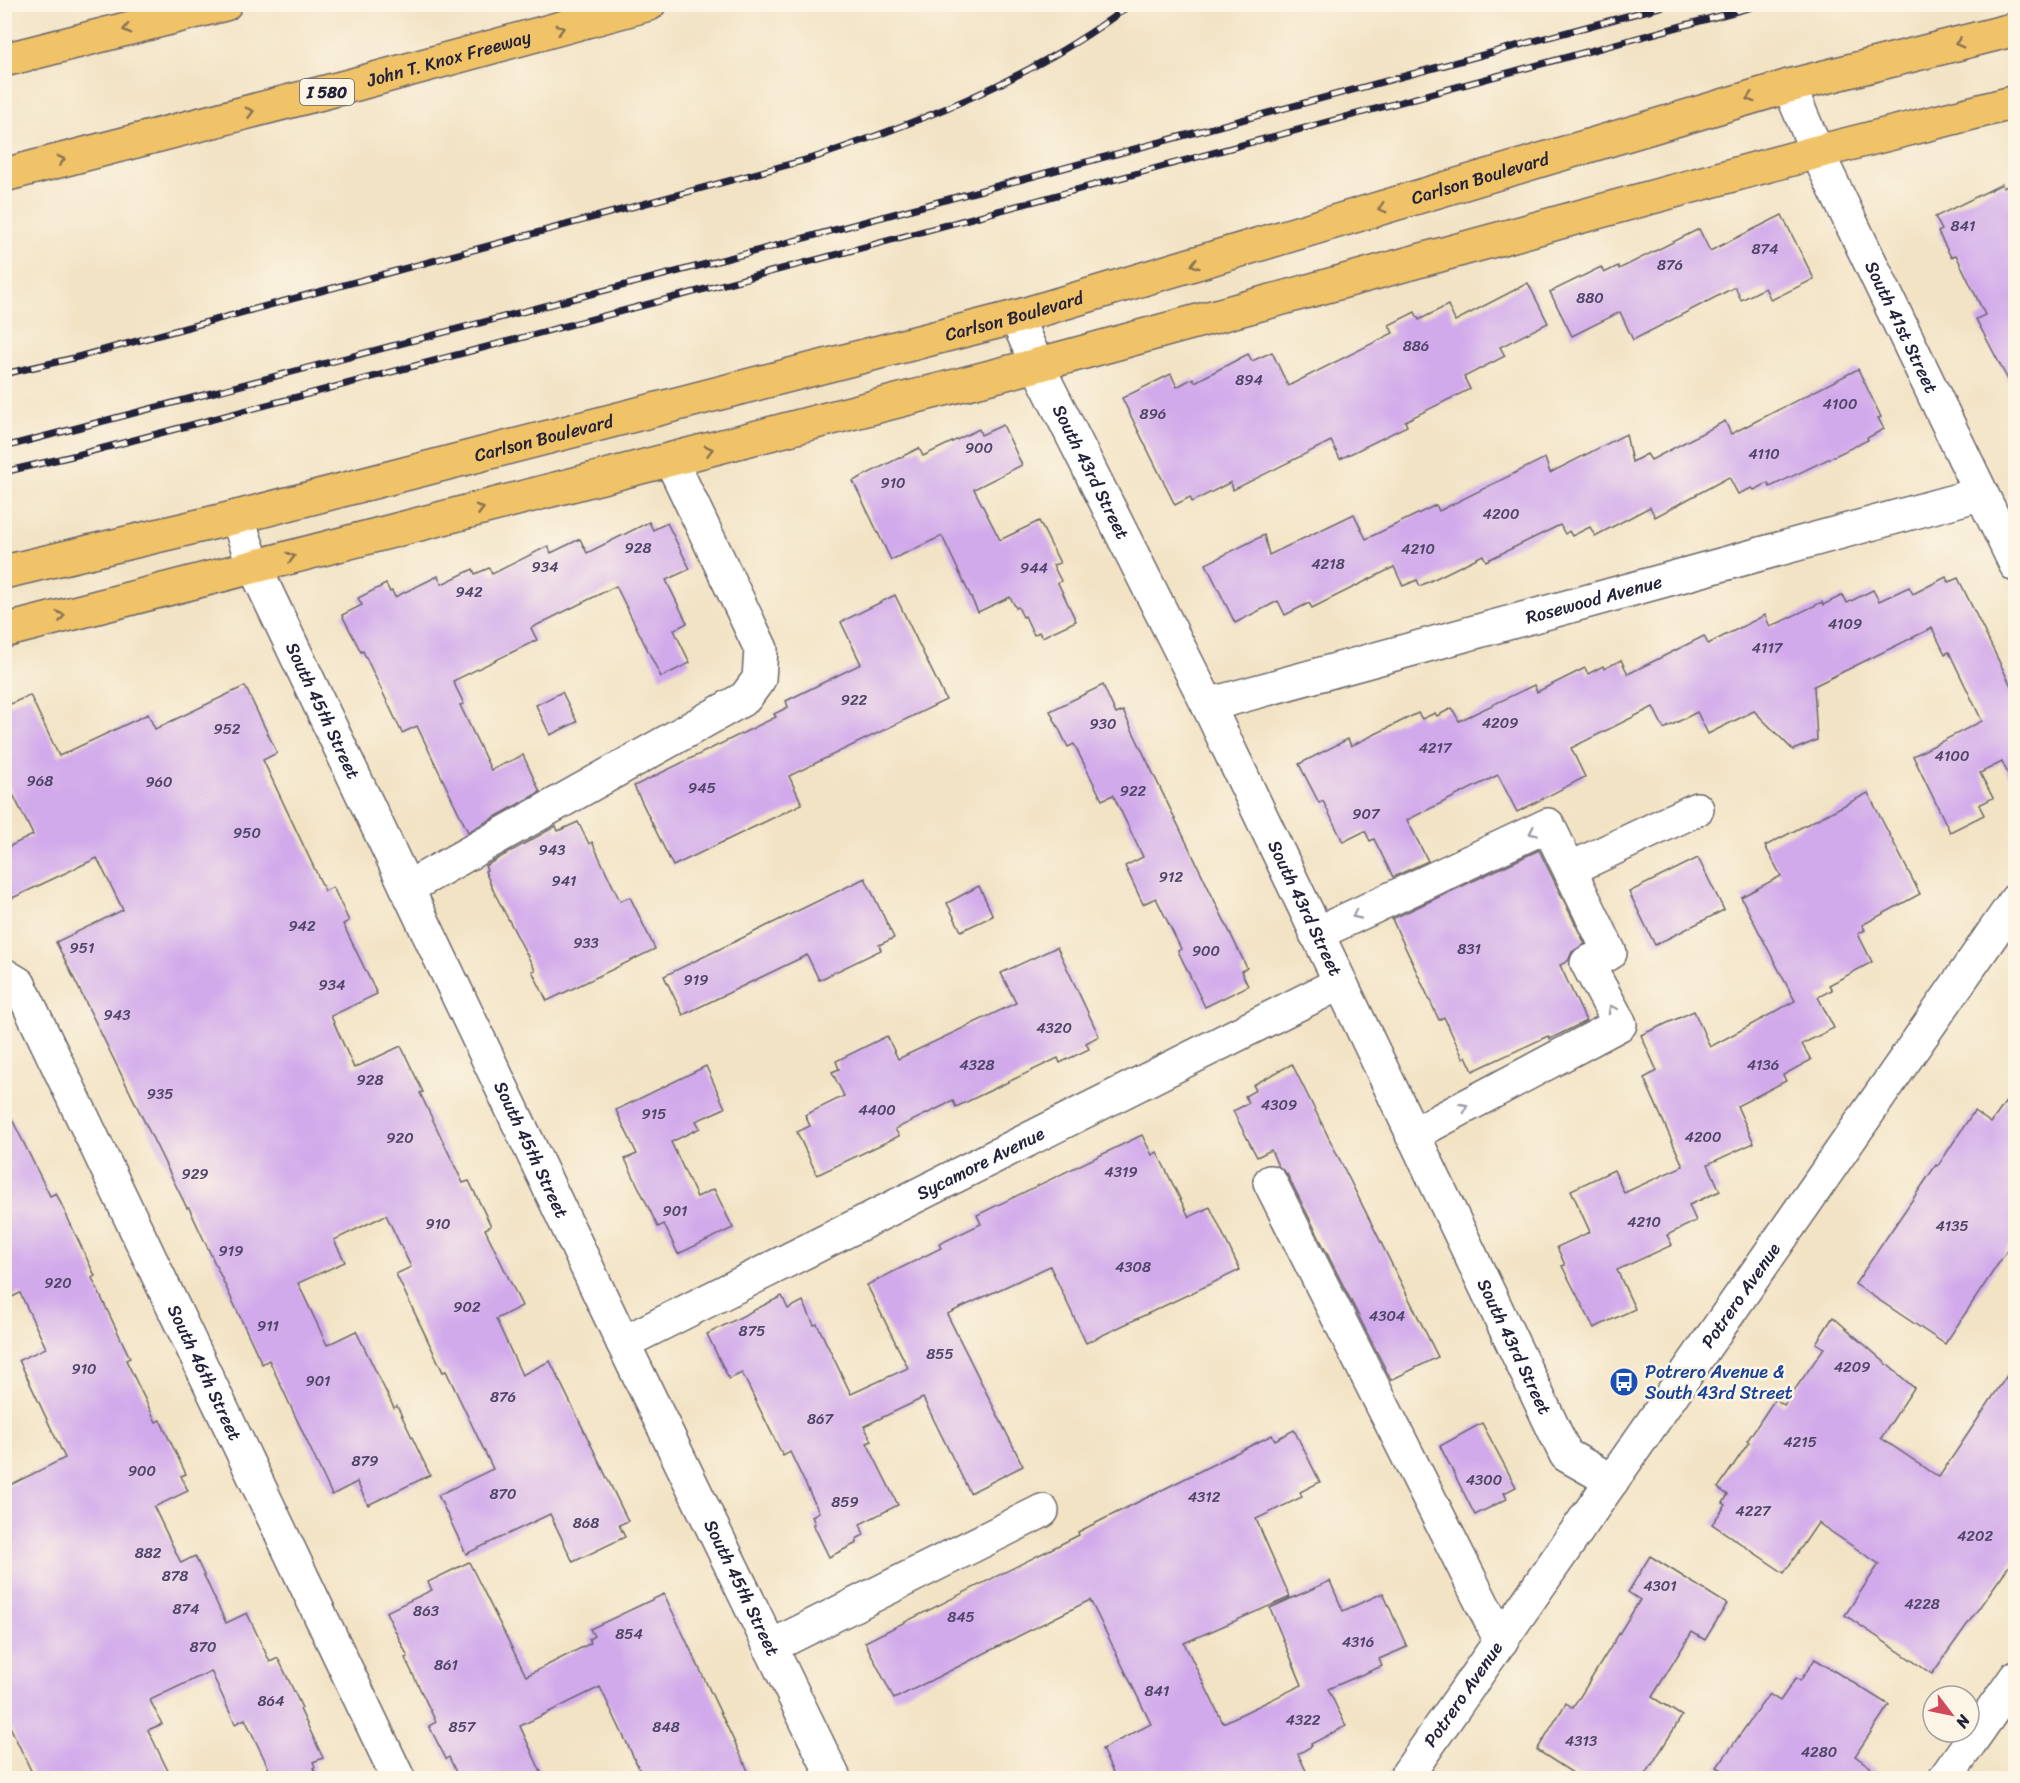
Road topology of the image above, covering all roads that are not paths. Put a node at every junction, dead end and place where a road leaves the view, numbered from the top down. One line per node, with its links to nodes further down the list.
1 (225, 4): 4 (main road, one-way to 4)
2 (649, 4): 8 (main road, John T. Knox Freeway / I 580, one-way to 2)
3 (2016, 29): 5 (main road, Carlson Boulevard, one-way to 5)
4 (4, 60)
5 (1789, 86): 7 (street, South 41st Street); 9 (main road, Carlson Boulevard, one-way to 9)
6 (2016, 102): 7 (main road)
7 (1817, 152): 10 (main road); 12 (street, South 41st Street)
8 (4, 175)
9 (1016, 317): 10 (street, South 43rd Street); 13 (main road, Carlson Boulevard)
10 (1037, 365): 11 (main road, one-way to 10); 18 (street, South 43rd Street)
11 (671, 459): 15 (main road, one-way to 11); 21 (street)
12 (1980, 494): 14 (street, South 41st Street); 18 (street, Rosewood Avenue)
13 (237, 517): 15 (street, South 45th Street); 16 (main road, Carlson Boulevard)
14 (2016, 565)
15 (254, 566): 17 (main road, one-way to 15); 21 (street, South 45th Street)
16 (4, 572)
17 (4, 630)
18 (1208, 705): 23 (street, South 43rd Street)
19 (1697, 808): 20 (street)
20 (1570, 869): 23 (street, one-way to 23); 26 (street, one-way to 20)
21 (407, 888): 28 (street, South 45th Street)
22 (2016, 900): 29 (street, Potrero Avenue)
23 (1316, 934): 25 (street, South 43rd Street)
24 (4, 975): 34 (street, South 46th Street)
25 (1340, 983): 26 (street, South 43rd Street); 28 (street, Sycamore Avenue)
26 (1412, 1135): 29 (street, South 43rd Street)
27 (1270, 1182): 31 (street)
28 (623, 1343): 32 (street, South 45th Street)
29 (1612, 1482): 31 (street, Potrero Avenue)
30 (1042, 1511): 32 (street)
31 (1501, 1641): 36 (street, Potrero Avenue)
32 (770, 1647): 35 (street, South 45th Street)
33 (2016, 1677): 37 (street)
34 (398, 1779)
35 (834, 1779)
36 (1405, 1779)
37 (1945, 1779)

